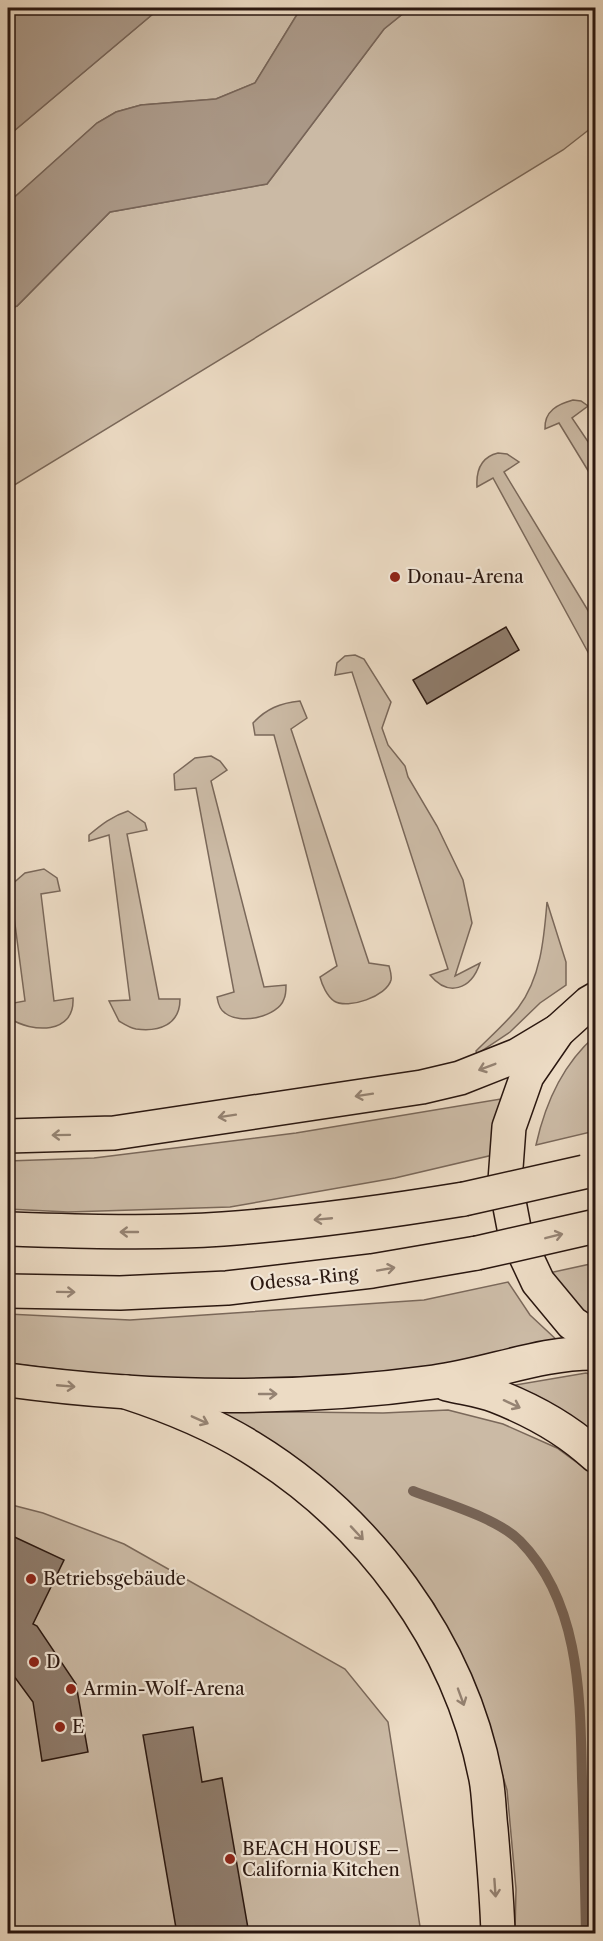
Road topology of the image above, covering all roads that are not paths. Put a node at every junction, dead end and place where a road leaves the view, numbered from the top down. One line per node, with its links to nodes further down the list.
1 (596, 999): 2 (main road)
2 (558, 1031): 3 (main road, one-way to 3); 8 (main road)
3 (8, 1136)
4 (590, 1171): 6 (main road, one-way to 6, bridge)
5 (596, 1226): 7 (main road, Odessa-Ring, one-way to 5, bridge)
6 (8, 1229)
7 (8, 1291)
8 (596, 1339)
9 (596, 1353): 11 (main road)
10 (8, 1380): 12 (main road, one-way to 12)
11 (436, 1382): 12 (main road, one-way to 11); 13 (main road, one-way to 13)
12 (126, 1392): 14 (main road, one-way to 14)
13 (596, 1456)
14 (498, 1934)

